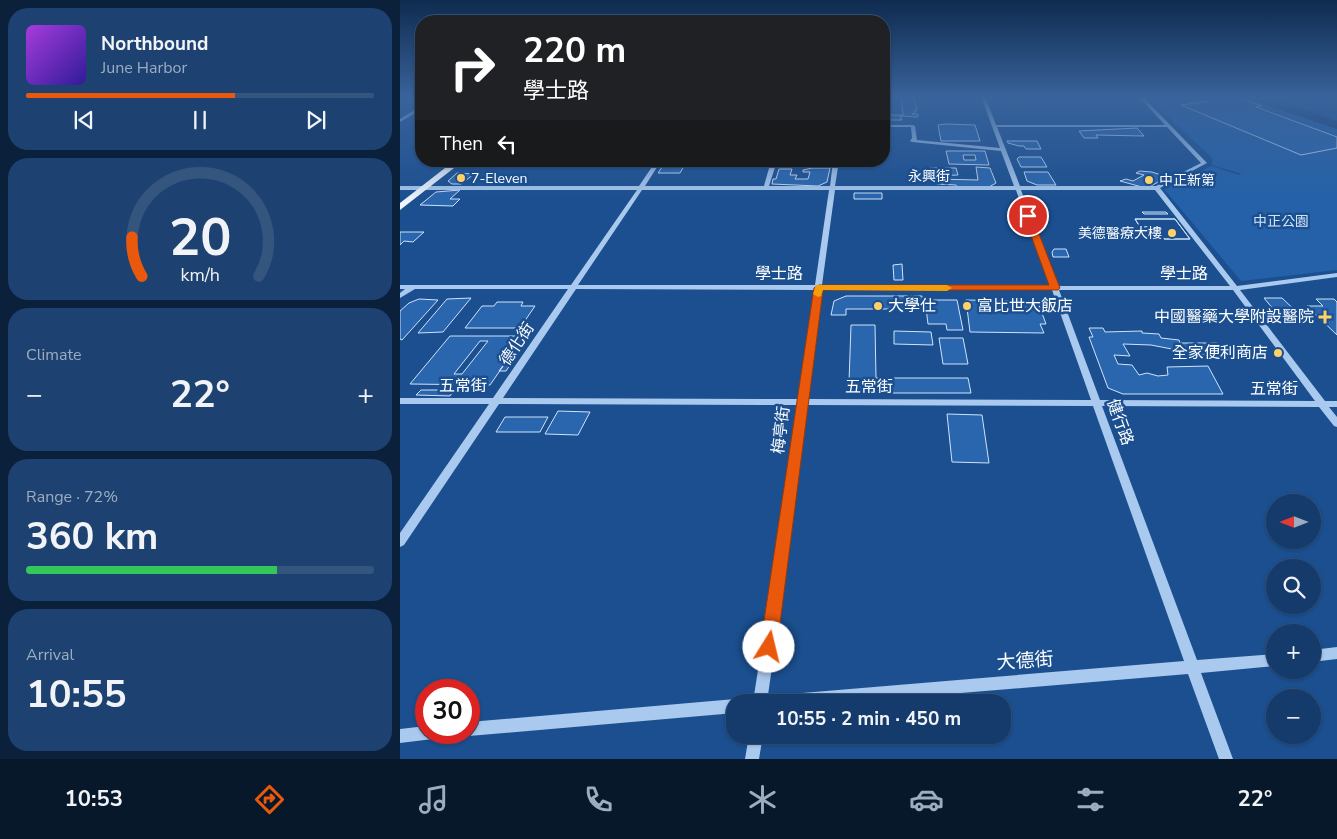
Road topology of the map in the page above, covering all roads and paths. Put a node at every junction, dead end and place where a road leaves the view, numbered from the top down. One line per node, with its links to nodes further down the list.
1 (914, 131): 4 (street)
2 (996, 131): 4 (street, 健行路)
3 (1175, 131): 17 (street)
4 (1003, 150): 16 (street, 健行路)
5 (437, 167): 11 (main road)
6 (451, 167): 12 (main road)
7 (654, 167): 13 (street, 德化街)
8 (772, 167): 14 (street)
9 (835, 167): 15 (street, 梅亭街)
10 (400, 188): 11 (street, 永興街)
11 (411, 188): 12 (street, 永興街); 18 (main road)
12 (425, 188): 13 (street, 永興街); 19 (main road)
13 (640, 188): 14 (street, 永興街); 23 (street, 德化街)
14 (766, 188): 15 (street, 永興街)
15 (832, 188): 16 (street, 永興街); 24 (street, 梅亭街)
16 (1017, 188): 17 (street, 永興街); 25 (street, 健行路)
17 (1157, 188): 26 (street)
18 (400, 196)
19 (400, 207)
20 (1337, 275): 26 (street, 學士路)
21 (400, 287): 22 (street, 學士路)
22 (414, 287): 23 (street, 學士路); 27 (street)
23 (574, 288): 24 (street, 學士路); 29 (street, 德化街)
24 (819, 288): 25 (street, 學士路); 30 (street, 梅亭街)
25 (1055, 288): 26 (street, 學士路); 31 (street, 健行路)
26 (1235, 288): 32 (street)
27 (400, 296)
28 (400, 401): 29 (street, 五常街)
29 (496, 401): 30 (street, 五常街); 35 (street, 德化街)
30 (802, 402): 31 (street, 五常街); 40 (street, 梅亭街)
31 (1097, 404): 32 (street, 五常街); 39 (street, 健行路)
32 (1322, 404): 33 (street, 五常街); 34 (street)
33 (1337, 404)
34 (1337, 424)
35 (400, 542)
36 (1337, 653): 37 (street)
37 (1321, 655)
38 (1266, 661): 39 (street, 大德街)
39 (1193, 668): 41 (street, 大德街); 48 (street, 健行路)
40 (761, 694)
41 (876, 694)
42 (726, 707): 43 (street)
43 (480, 728)
44 (415, 734): 45 (street)
45 (400, 736)
46 (754, 744): 47 (street)
47 (752, 759)
48 (1226, 759)

